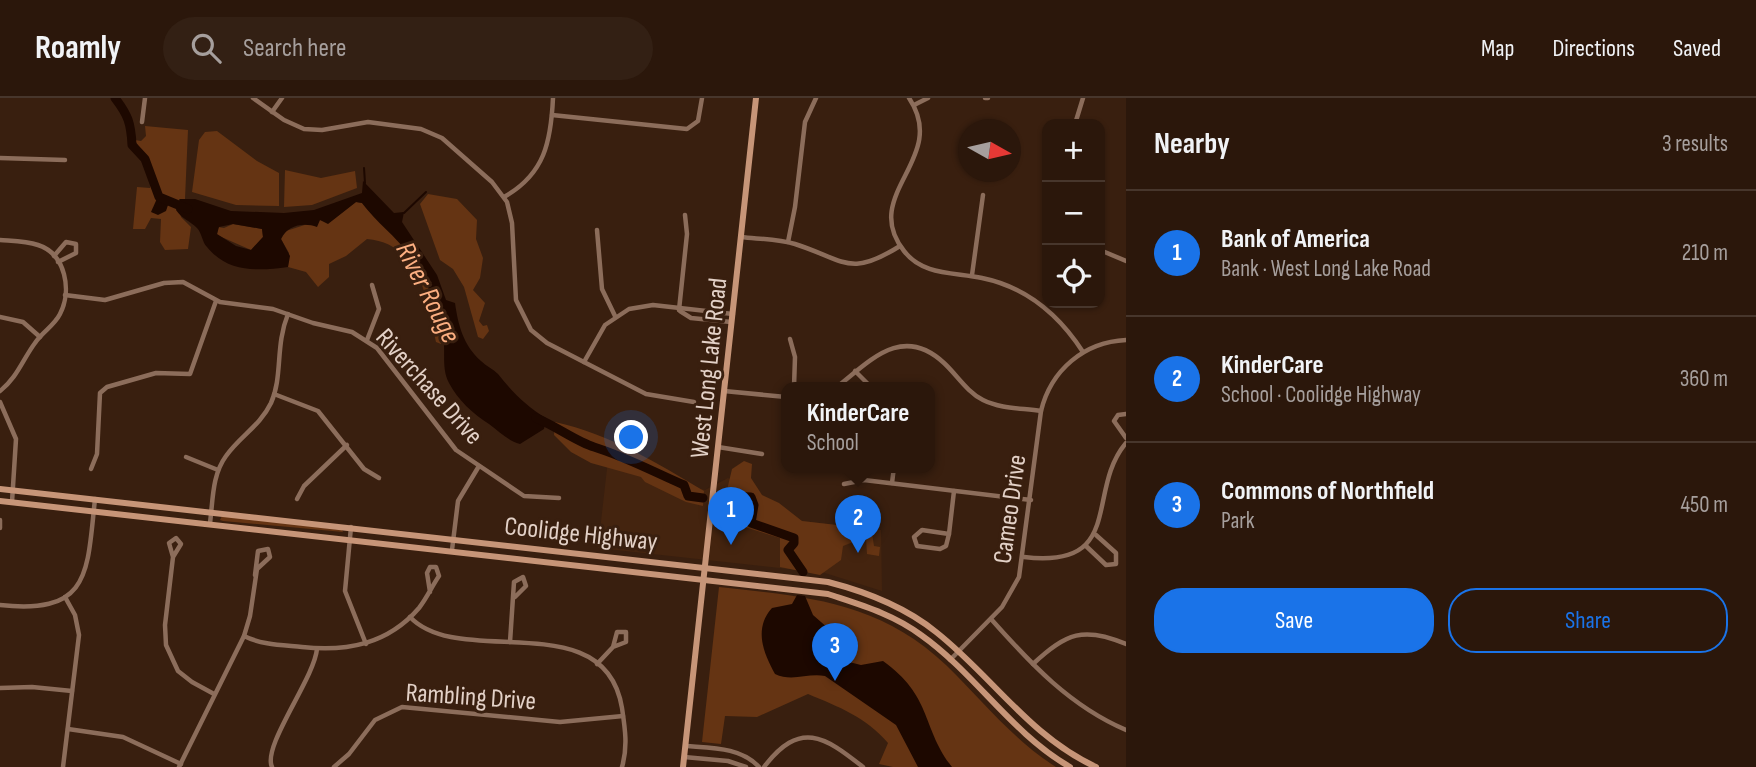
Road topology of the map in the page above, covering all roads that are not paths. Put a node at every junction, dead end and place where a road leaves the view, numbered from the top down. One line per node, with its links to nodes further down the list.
1 (145, 98): 15 (street)
2 (253, 98): 12 (street)
3 (282, 98): 12 (street)
4 (553, 98): 13 (street)
5 (702, 98): 13 (street)
6 (757, 98): 22 (main road, West Long Lake Road)
7 (816, 98): 24 (street)
8 (909, 98): 11 (street)
9 (928, 98): 11 (street)
10 (1083, 98): 14 (street)
11 (914, 105): 25 (street)
12 (272, 112): 19 (street)
13 (552, 115): 19 (street)
14 (1077, 119)
15 (142, 122)
16 (0, 158): 17 (street)
17 (65, 160)
18 (983, 195): 30 (street)
19 (505, 197): 45 (street)
20 (685, 215): 34 (street)
21 (597, 230): 37 (street)
22 (741, 237): 24 (street); 36 (main road, West Long Lake Road)
23 (0, 240): 27 (street)
24 (788, 242): 25 (street)
25 (900, 246): 30 (street)
26 (1105, 252): 28 (street)
27 (54, 256): 29 (street); 29 (street)
28 (1126, 261)
29 (58, 262): 32 (street)
30 (972, 275): 44 (street)
31 (372, 285): 41 (street)
32 (65, 295): 33 (street, Riverchase Drive); 40 (street)
33 (216, 301): 35 (street, Riverchase Drive); 64 (street)
34 (679, 310): 36 (street); 37 (street); 39 (street)
35 (288, 314): 41 (street, Riverchase Drive); 52 (street)
36 (733, 314): 39 (main road, West Long Lake Road)
37 (615, 316): 45 (street)
38 (0, 317): 40 (street)
39 (732, 322): 51 (main road, West Long Lake Road)
40 (40, 337): 50 (street)
41 (367, 340): 63 (street, Riverchase Drive)
42 (790, 340): 47 (street)
43 (1126, 340): 44 (street)
44 (1083, 352): 56 (street, Cameo Drive)
45 (584, 362): 55 (street)
46 (855, 371): 48 (street); 49 (street); 56 (street)
47 (794, 382)
48 (843, 382)
49 (866, 382)
50 (0, 391)
51 (724, 391): 53 (street); 60 (main road, West Long Lake Road)
52 (274, 394): 59 (street); 65 (street)
53 (781, 397)
54 (0, 402): 71 (street)
55 (694, 402)
56 (1041, 411): 76 (street, Cameo Drive)
57 (1126, 414): 58 (street)
58 (1126, 441): 86 (street)
59 (347, 445): 67 (street); 75 (street)
60 (718, 447): 61 (street); 95 (main road, West Long Lake Road)
61 (762, 454)
62 (186, 457): 65 (street)
63 (479, 466): 73 (street, Riverchase Drive); 88 (street)
64 (90, 469)
65 (218, 470): 80 (street)
66 (893, 473): 68 (street)
67 (379, 478)
68 (892, 483): 69 (street); 72 (street)
69 (844, 484)
70 (0, 489): 71 (main road, Coolidge Highway)
71 (13, 490): 74 (main road, Coolidge Highway); 78 (street)
72 (954, 491): 76 (street); 85 (street)
73 (559, 498)
74 (95, 499): 79 (street); 80 (main road, Coolidge Highway)
75 (297, 499)
76 (1031, 500): 92 (street, Cameo Drive)
77 (0, 501): 78 (main road, Coolidge Highway)
78 (12, 502): 79 (main road, Coolidge Highway)
79 (94, 510): 82 (main road, Coolidge Highway); 105 (street)
80 (212, 511): 82 (street); 83 (main road, Coolidge Highway)
81 (0, 520): 84 (street)
82 (210, 523): 87 (main road, Coolidge Highway)
83 (351, 527): 87 (street); 88 (main road, Coolidge Highway)
84 (0, 528)
85 (949, 534): 85 (street)
86 (1096, 535): 89 (street); 89 (street)
87 (350, 538): 90 (main road, Coolidge Highway); 112 (street)
88 (453, 538): 90 (street); 93 (main road, Coolidge Highway)
89 (1086, 546): 92 (street)
90 (452, 550): 96 (main road, Coolidge Highway)
91 (173, 557): 122 (street)
92 (1024, 557): 109 (street, Cameo Drive)
93 (632, 558): 94 (main road, Coolidge Highway); 96 (main road)
94 (651, 560): 95 (main road, Coolidge Highway); 97 (main road)
95 (705, 566): 99 (main road, Coolidge Highway); 101 (main road, West Long Lake Road)
96 (625, 569): 97 (main road, Coolidge Highway)
97 (641, 571): 101 (main road, Coolidge Highway)
98 (255, 575): 98 (street); 110 (street)
99 (778, 575): 100 (main road, Coolidge Highway); 102 (main road)
100 (794, 577): 103 (main road); 116 (main road, Coolidge Highway)
101 (704, 579): 102 (main road, Coolidge Highway); 126 (main road, West Long Lake Road)
102 (773, 586): 103 (main road, Coolidge Highway)
103 (789, 588): 117 (main road, Coolidge Highway)
104 (430, 592): 104 (street); 108 (street)
105 (65, 597): 107 (street); 121 (street)
106 (515, 597): 111 (street)
107 (0, 605)
108 (410, 617): 111 (street); 112 (street)
109 (991, 619): 116 (street, Cameo Drive); 119 (street)
110 (244, 636): 115 (street); 122 (street)
111 (510, 642): 118 (street)
112 (366, 644): 115 (street)
113 (1126, 644): 119 (street)
114 (613, 647): 118 (street)
115 (317, 649): 131 (street)
116 (958, 651): 117 (street, Cameo Drive); 139 (main road, Coolidge Highway)
117 (950, 660): 138 (main road, Coolidge Highway)
118 (597, 664): 123 (street)
119 (1033, 664): 125 (street)
120 (0, 688): 121 (street)
121 (73, 692): 124 (street)
122 (214, 694): 128 (street)
123 (623, 716): 129 (street, Rambling Drive); 133 (street)
124 (68, 729): 128 (street); 130 (street)
125 (1126, 730)
126 (686, 746): 127 (main road, West Long Lake Road); 136 (street)
127 (684, 757): 134 (main road, West Long Lake Road); 135 (street)
128 (180, 765)
129 (341, 765): 132 (street, Rambling Drive)
130 (63, 767)
131 (272, 767)
132 (334, 767)
133 (622, 767)
134 (683, 767)
135 (746, 767)
136 (762, 767): 137 (street)
137 (863, 767)
138 (1070, 767)
139 (1096, 767)

